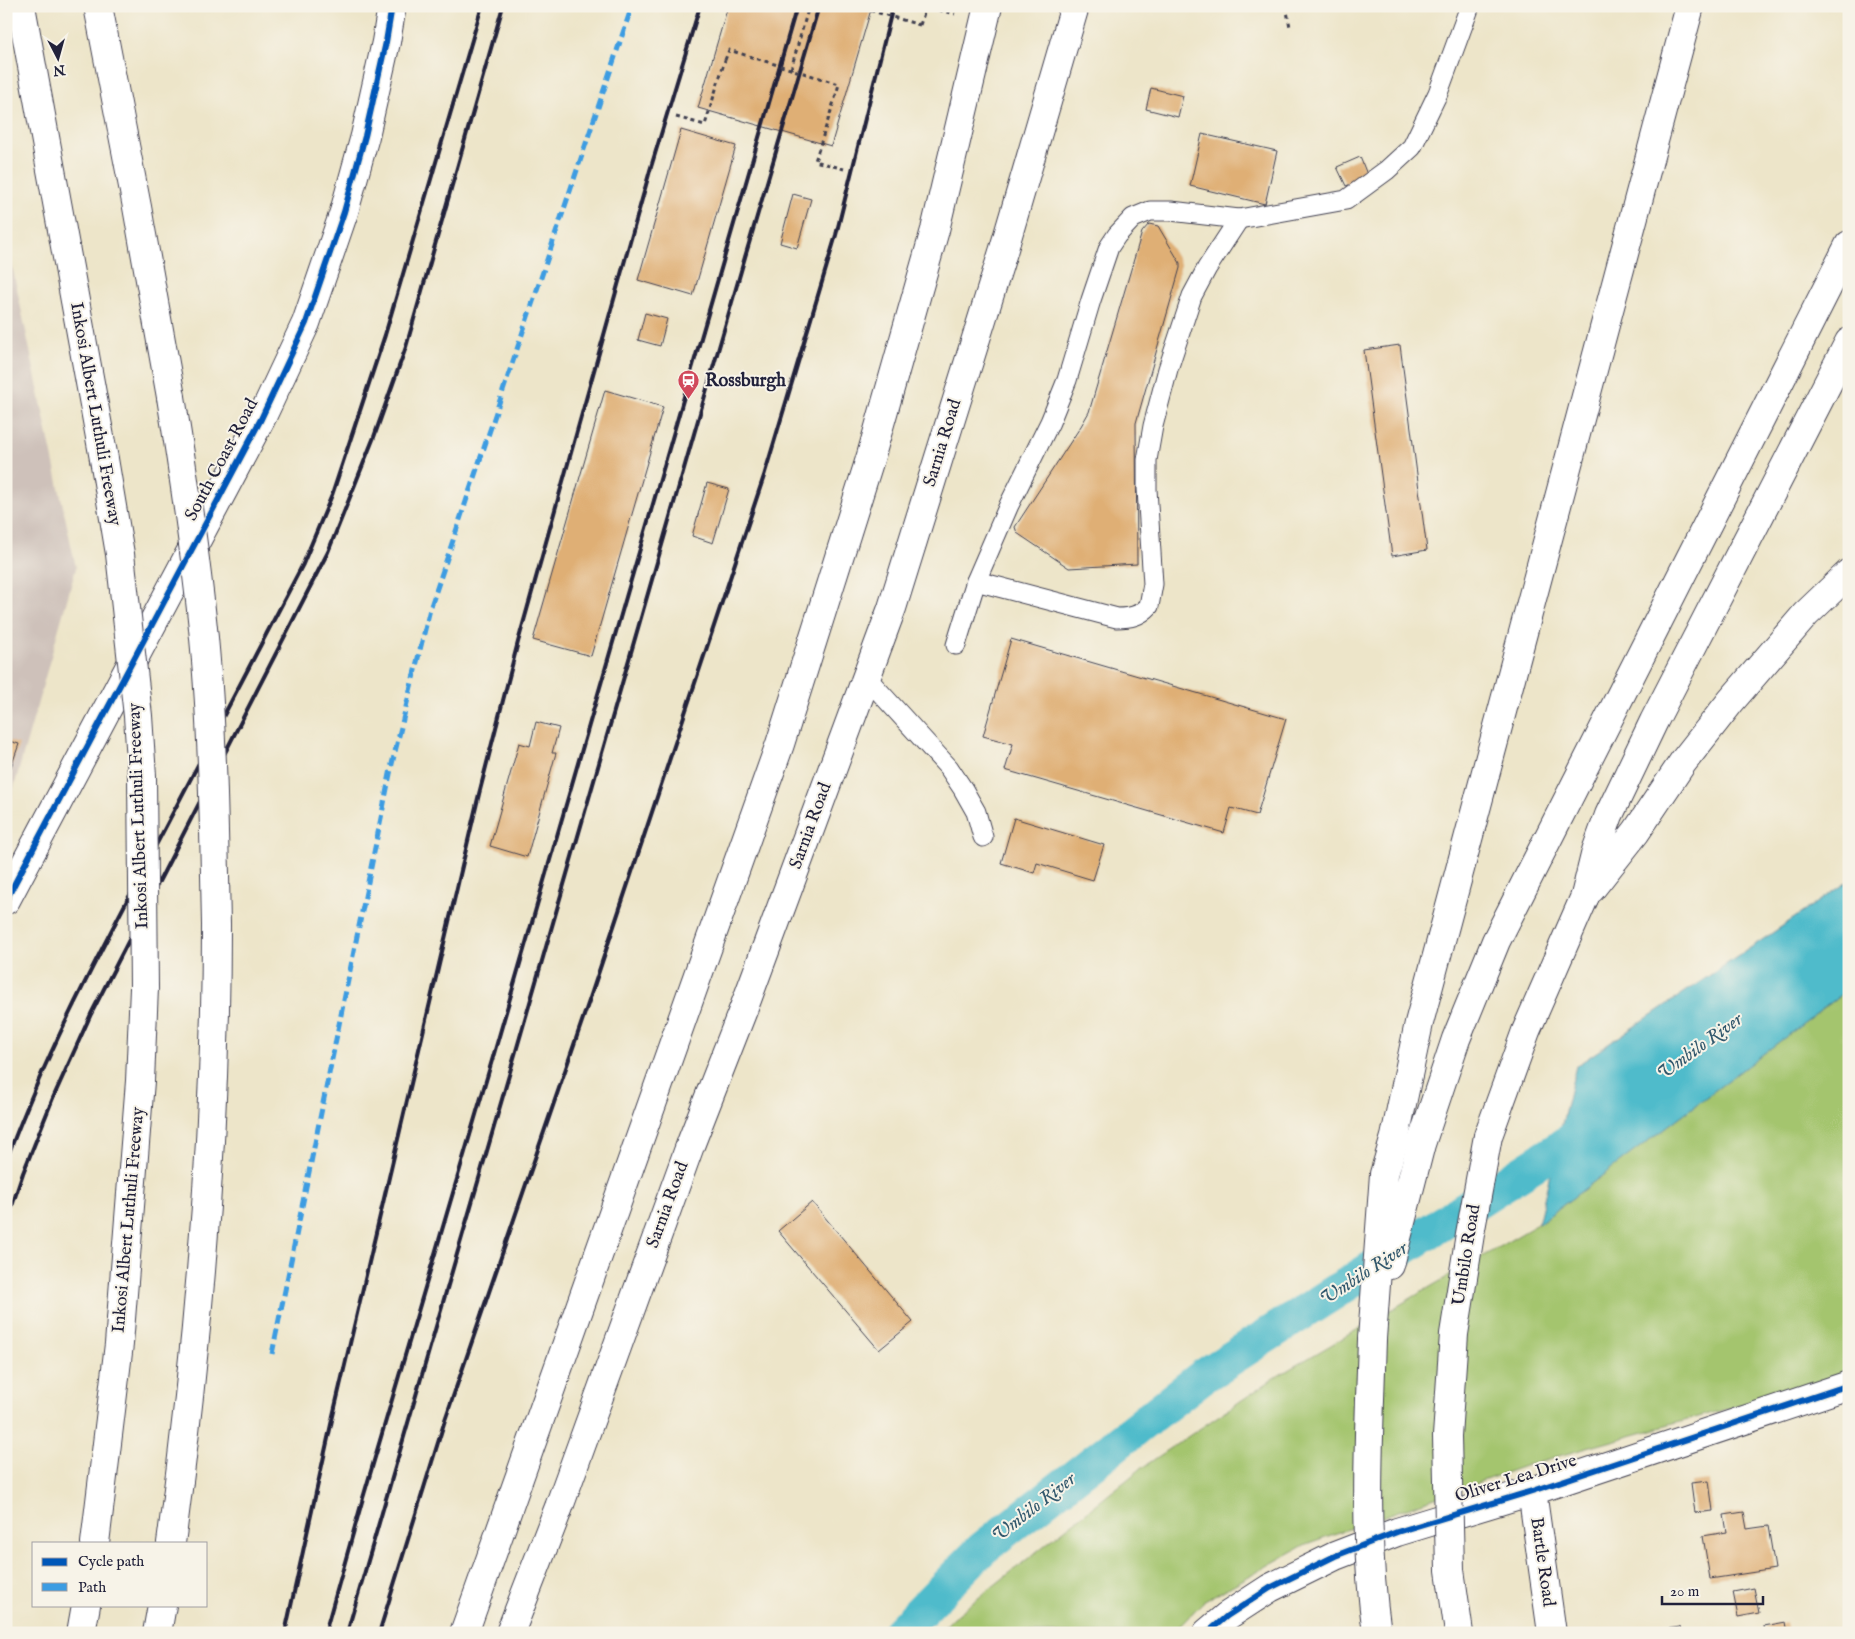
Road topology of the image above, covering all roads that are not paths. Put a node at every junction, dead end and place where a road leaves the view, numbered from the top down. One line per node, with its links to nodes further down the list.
1 (22, 6): 21 (main road, Inkosi Albert Luthuli Freeway, bridge)
2 (98, 6): 22 (main road, bridge)
3 (392, 6): 17 (main road, South Coast Road)
4 (988, 6): 27 (main road)
5 (1075, 6): 14 (main road, Sarnia Road)
6 (1470, 6): 8 (lane)
7 (1689, 10): 18 (main road)
8 (1239, 219): 12 (lane); 12 (lane)
9 (1849, 245): 18 (main road)
10 (1849, 342): 16 (main road)
11 (1849, 573): 16 (main road)
12 (976, 581): 13 (lane)
13 (956, 645)
14 (866, 677): 15 (lane); 28 (main road, Sarnia Road)
15 (983, 837)
16 (1585, 896): 31 (main road, Umbilo Road, bridge)
17 (6, 900)
18 (1372, 1340): 30 (main road, bridge)
19 (1849, 1385): 20 (main road, Oliver Lea Drive)
20 (1532, 1492): 29 (main road, Oliver Lea Drive); 32 (main road, Bartle Road)
21 (95, 1542)
22 (171, 1542)
23 (86, 1606): 25 (main road)
24 (162, 1606): 26 (main road)
25 (81, 1633)
26 (157, 1633)
27 (464, 1633)
28 (510, 1633)
29 (1207, 1633)
30 (1377, 1633)
31 (1459, 1633)
32 (1552, 1633)

